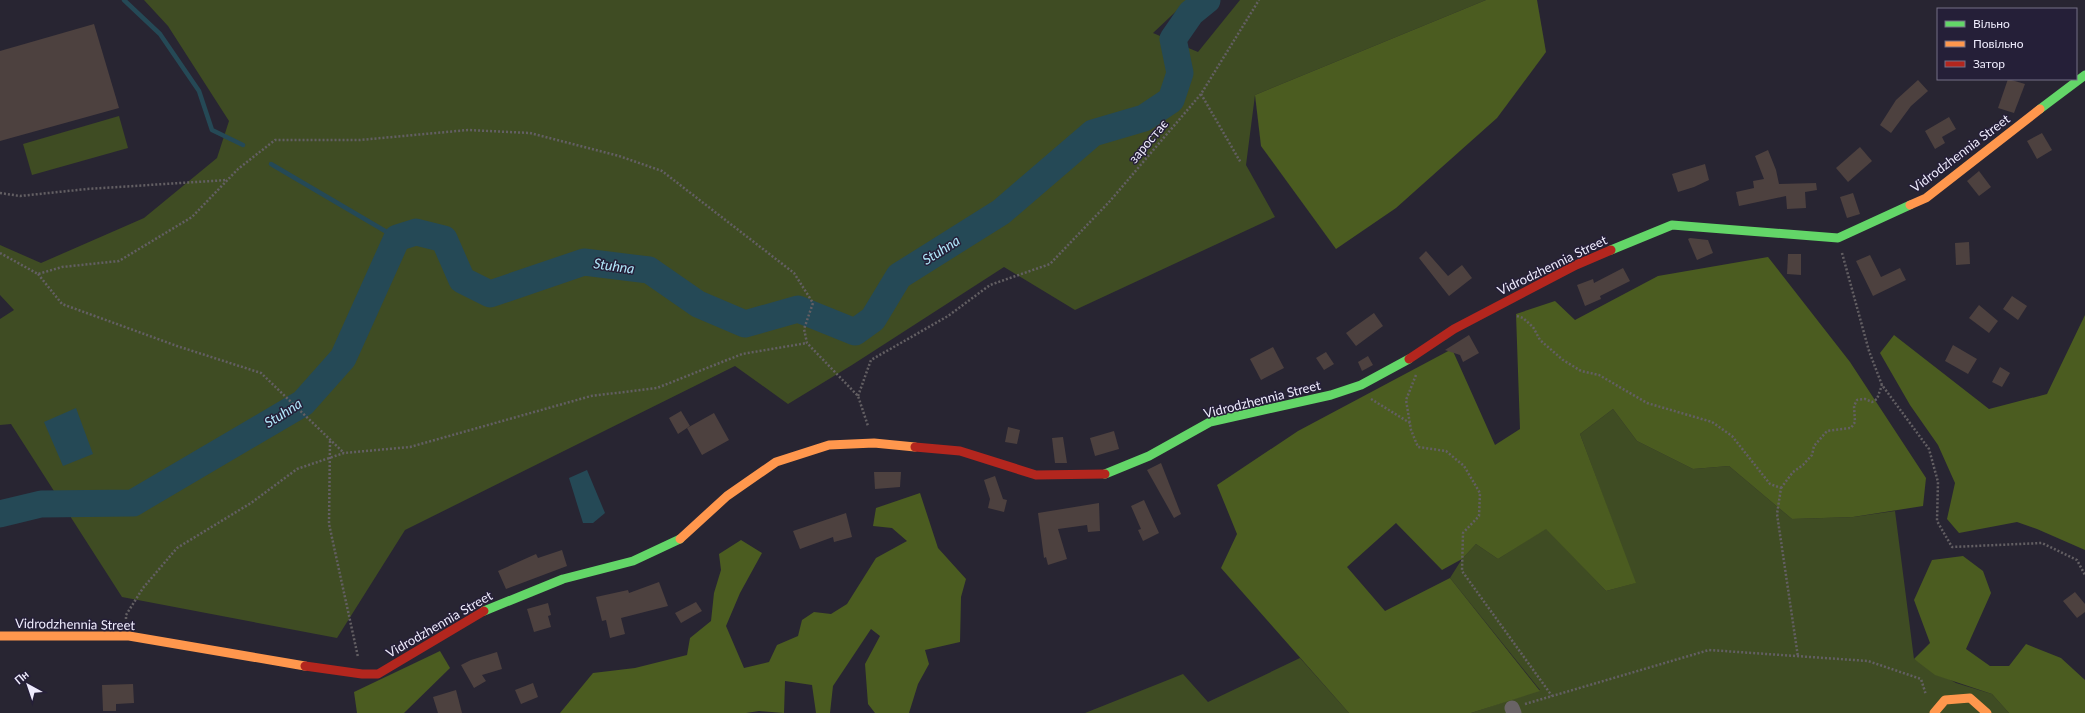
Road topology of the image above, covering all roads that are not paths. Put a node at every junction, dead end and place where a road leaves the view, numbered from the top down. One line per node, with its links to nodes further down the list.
1 (2085, 74): 2 (street, Vidrodzhennia Street)
2 (0, 636)
3 (1934, 713): 4 (street)
4 (1987, 713)

